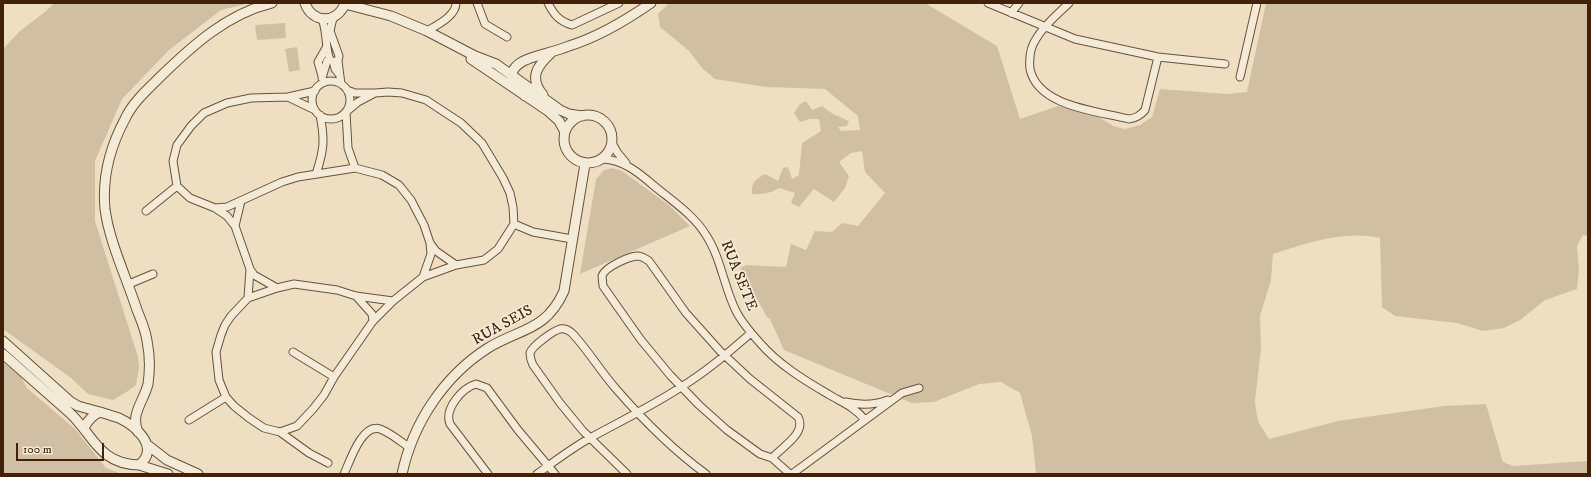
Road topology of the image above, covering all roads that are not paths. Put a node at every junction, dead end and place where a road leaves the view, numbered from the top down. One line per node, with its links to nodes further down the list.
1 (272, 3): 61 (street)
2 (305, 3): 15 (street)
3 (345, 3): 14 (street); 17 (street)
4 (456, 3): 17 (street)
5 (477, 3): 18 (street)
6 (548, 3): 7 (street)
7 (619, 3)
8 (650, 3): 22 (street)
9 (988, 3): 13 (street)
10 (1019, 3): 13 (street)
11 (1069, 3): 16 (street)
12 (1258, 3): 30 (street)
13 (1011, 13): 16 (street)
14 (333, 18): 15 (street); 20 (street)
15 (322, 19): 21 (street)
16 (1044, 27): 23 (street); 23 (street)
17 (427, 31): 19 (street)
18 (507, 37)
19 (450, 43): 26 (street); 36 (street)
20 (334, 45): 24 (street); 28 (street)
21 (326, 48): 24 (street); 31 (street)
22 (553, 51): 25 (street); 38 (street)
23 (1158, 57): 27 (street)
24 (331, 59): 28 (street); 31 (street)
25 (524, 60): 26 (street); 29 (street)
26 (496, 64): 29 (street)
27 (1225, 64)
28 (339, 74): 32 (street)
29 (512, 74): 36 (street); 38 (street)
30 (1240, 77)
31 (322, 80): 32 (street); 34 (street)
32 (341, 84): 33 (street)
33 (347, 90): 35 (street); 39 (street)
34 (315, 91): 37 (street); 40 (street)
35 (375, 93): 39 (street); 53 (street)
36 (525, 96): 42 (street)
37 (288, 97): 40 (street); 49 (street)
38 (548, 101): 41 (street)
39 (346, 112): 40 (street); 47 (street)
40 (317, 113): 48 (street)
41 (582, 116): 42 (street); 43 (street)
42 (565, 132): 45 (street)
43 (612, 142): 44 (street); 46 (street, RUA SETE)
44 (603, 159): 45 (street); 46 (street, RUA SETE)
45 (585, 164): 55 (street, RUA SEIS)
46 (629, 166): 67 (street, RUA SETE)
47 (355, 168): 48 (street); 56 (street)
48 (316, 174): 50 (street)
49 (177, 186): 51 (street); 52 (street)
50 (241, 201): 51 (street); 54 (street)
51 (216, 208): 54 (street)
52 (146, 211)
53 (514, 224): 55 (street); 57 (street)
54 (235, 226): 58 (street)
55 (572, 239): 89 (street, RUA SEIS)
56 (430, 243): 57 (street); 60 (street)
57 (456, 265): 60 (street)
58 (250, 269): 62 (street); 64 (street)
59 (153, 274): 61 (street)
60 (423, 276): 65 (street)
61 (128, 284): 78 (street)
62 (277, 288): 63 (street); 64 (street)
63 (356, 296): 65 (street); 66 (street)
64 (248, 298): 75 (street)
65 (393, 300): 66 (street)
66 (373, 321): 72 (street)
67 (751, 333): 71 (street); 77 (street, RUA SETE)
68 (3, 341): 79 (street)
69 (293, 352): 72 (street)
70 (3, 354): 84 (street)
71 (725, 355): 73 (street); 73 (street); 90 (street)
72 (334, 377): 86 (street)
73 (682, 387): 80 (street); 90 (street)
74 (919, 388): 76 (street)
75 (226, 396): 82 (street); 86 (street)
76 (894, 398): 77 (street); 83 (street)
77 (841, 401): 83 (street, RUA SETE)
78 (138, 407): 81 (street); 85 (street)
79 (100, 412): 81 (street); 84 (street)
80 (638, 413): 87 (street); 87 (street); 102 (street)
81 (119, 418): 85 (street)
82 (189, 420)
83 (865, 420): 103 (street)
84 (84, 428): 92 (street)
85 (138, 432): 88 (street)
86 (280, 432): 91 (street)
87 (590, 438): 93 (street); 101 (street)
88 (148, 446): 92 (street); 95 (street)
89 (410, 448): 96 (street); 97 (street, RUA SEIS)
90 (772, 458): 103 (street)
91 (328, 463)
92 (139, 465): 94 (street)
93 (548, 466): 98 (street); 99 (street); 100 (street)
94 (168, 474)
95 (198, 474)
96 (344, 474)
97 (402, 474)
98 (488, 474)
99 (537, 474)
100 (555, 474)
101 (627, 474)
102 (706, 474)
103 (791, 474)

